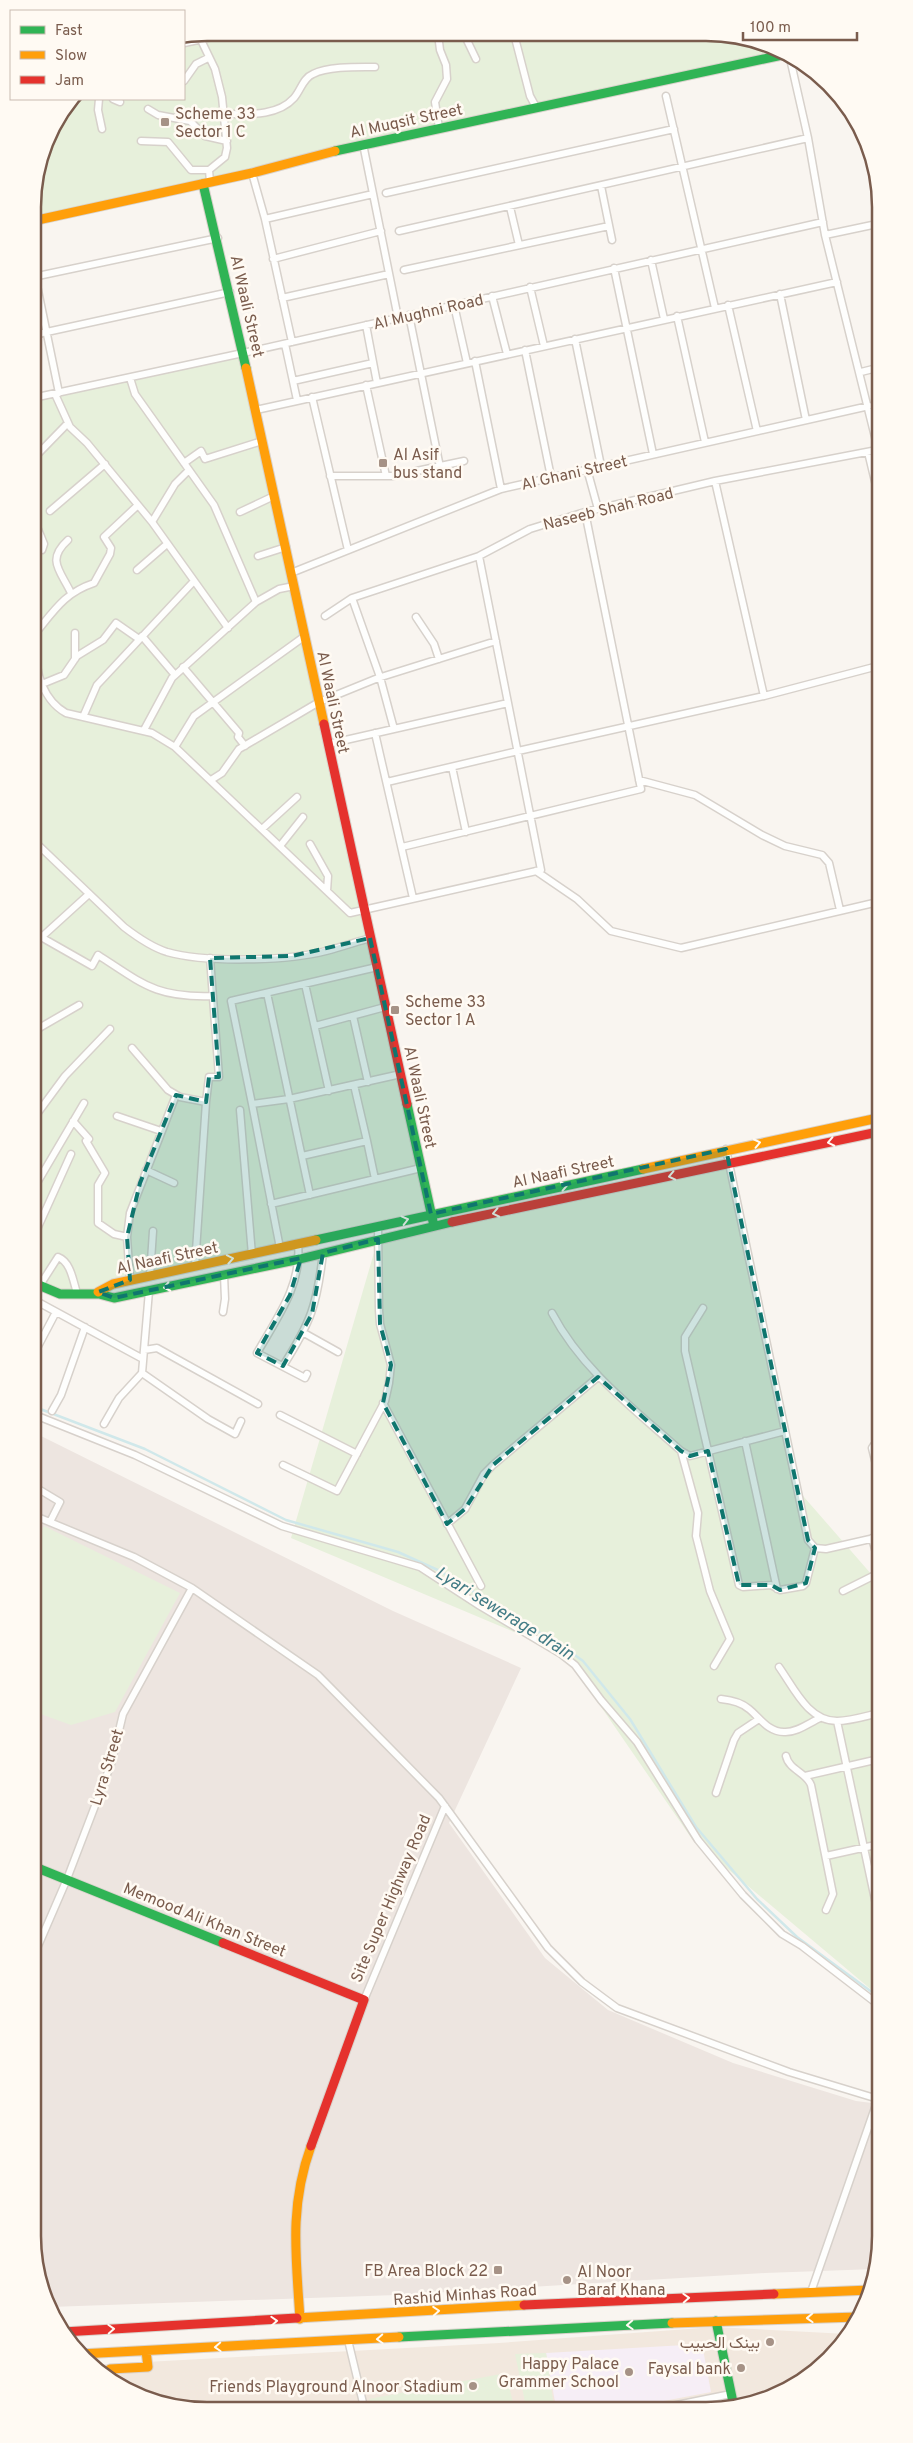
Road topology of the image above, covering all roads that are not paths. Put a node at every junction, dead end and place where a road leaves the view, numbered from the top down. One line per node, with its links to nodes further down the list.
1 (439, 41): 18 (street)
2 (467, 41): 7 (street)
3 (516, 41): 15 (street)
4 (199, 42): 6 (street)
5 (776, 57): 15 (street, Al Muqsit Street)
6 (208, 58): 10 (street); 17 (street)
7 (476, 59)
8 (791, 65): 21 (street)
9 (375, 67): 17 (street)
10 (185, 80)
11 (666, 96): 20 (street)
12 (99, 100): 19 (street)
13 (116, 100): 14 (street)
14 (120, 102)
15 (536, 107): 18 (street, Al Muqsit Street)
16 (148, 109): 22 (street)
17 (224, 114): 22 (street)
18 (439, 128): 24 (street, Al Muqsit Street)
19 (102, 129)
20 (674, 130): 25 (street); 30 (street)
21 (808, 138): 25 (street); 35 (street)
22 (227, 140): 26 (street)
23 (141, 141): 26 (street)
24 (363, 144): 27 (street, Al Muqsit Street); 31 (street)
25 (683, 168): 29 (street); 44 (street)
26 (210, 170): 28 (street)
27 (252, 174): 28 (street, Al Muqsit Street); 34 (street)
28 (207, 183): 33 (street, Al Muqsit Street); 41 (street, Al Waali Street)
29 (601, 186): 32 (street); 37 (street)
30 (386, 193)
31 (373, 194): 34 (street); 38 (street)
32 (510, 206): 39 (street); 43 (street)
33 (42, 219)
34 (265, 219): 45 (street)
35 (823, 222): 40 (street); 44 (street, Al Mughni Road)
36 (872, 225): 40 (street)
37 (609, 226): 42 (street); 43 (street)
38 (381, 231): 45 (street); 49 (street)
39 (399, 231)
40 (826, 235): 51 (street)
41 (218, 238): 50 (street); 53 (street, Al Waali Street)
42 (612, 240)
43 (520, 245): 48 (street)
44 (700, 248): 46 (street, Al Mughni Road); 59 (street)
45 (273, 259): 56 (street)
46 (651, 260): 47 (street, Al Mughni Road); 64 (street)
47 (614, 268): 52 (street, Al Mughni Road); 66 (street)
48 (404, 270)
49 (389, 274): 56 (street); 63 (street)
50 (42, 275)
51 (837, 282): 54 (street); 79 (street)
52 (530, 287): 55 (street, Al Mughni Road); 71 (street)
53 (230, 292): 67 (street); 73 (street, Al Waali Street)
54 (780, 294): 58 (street); 91 (street)
55 (492, 296): 57 (street, Al Mughni Road); 74 (street)
56 (282, 298): 70 (street)
57 (454, 305): 61 (street, Al Mughni Road); 77 (street)
58 (728, 305): 59 (street); 94 (street)
59 (715, 308): 62 (street)
60 (42, 313): 67 (street)
61 (410, 315): 63 (street, Al Mughni Road); 80 (street)
62 (677, 316): 64 (street); 96 (street)
63 (398, 318): 65 (street, Al Mughni Road)
64 (664, 319): 66 (street)
65 (366, 325): 70 (street, Al Mughni Road); 76 (street)
66 (627, 328): 69 (street); 100 (street)
67 (46, 332): 68 (street); 85 (street)
68 (42, 333)
69 (575, 339): 71 (street); 105 (street)
70 (288, 343): 73 (street, Al Mughni Road); 82 (street)
71 (544, 346): 72 (street)
72 (525, 350): 74 (street); 111 (street)
73 (243, 353): 81 (street, Al Mughni Road); 90 (street, Al Waali Street)
74 (507, 354): 75 (street)
75 (475, 361): 77 (street); 113 (street)
76 (373, 363): 82 (street); 83 (street)
77 (468, 363): 80 (street)
78 (872, 369): 79 (street)
79 (861, 372): 89 (street)
80 (421, 373): 83 (street); 104 (street)
81 (130, 378): 85 (street, Al Mughni Road); 102 (street)
82 (293, 381): 88 (street)
83 (377, 383): 84 (street)
84 (366, 385): 87 (street); 110 (street)
85 (57, 393): 86 (street, Al Mughni Road); 93 (street)
86 (42, 396)
87 (312, 397): 88 (street); 109 (street)
88 (297, 400): 90 (street)
89 (868, 406): 91 (street, Al Ghani Street); 92 (street)
90 (256, 410): 95 (street, Al Waali Street)
91 (806, 420): 94 (street, Al Ghani Street)
92 (872, 421)
93 (68, 422): 97 (street); 103 (street)
94 (756, 431): 96 (street, Al Ghani Street)
95 (262, 441): 102 (street); 114 (street, Al Waali Street)
96 (705, 442): 100 (street, Al Ghani Street)
97 (42, 450)
98 (872, 451): 99 (street, Naseeb Shah Road)
99 (868, 452): 106 (street); 112 (street, Naseeb Shah Road)
100 (653, 454): 105 (street, Al Ghani Street)
101 (464, 461): 104 (street)
102 (184, 463): 108 (street)
103 (105, 464): 115 (street); 117 (street)
104 (440, 466): 110 (street)
105 (601, 466): 107 (street, Al Ghani Street)
106 (872, 468)
107 (588, 469): 111 (street, Al Ghani Street); 116 (street)
108 (190, 470): 120 (street); 133 (street)
109 (330, 476): 110 (street); 124 (street)
110 (386, 476)
111 (551, 477): 113 (street, Al Ghani Street)
112 (715, 481): 116 (street, Naseeb Shah Road); 149 (street)
113 (501, 488): 124 (street, Al Ghani Street)
114 (274, 496): 118 (street); 123 (street, Al Waali Street)
115 (138, 505): 120 (street); 131 (street)
116 (598, 509): 119 (street, Naseeb Shah Road)
117 (50, 511)
118 (240, 512)
119 (585, 512): 126 (street, Naseeb Shah Road); 154 (street)
120 (152, 522): 122 (street)
121 (68, 540): 131 (street)
122 (167, 544): 127 (street); 129 (street)
123 (286, 547): 125 (street); 128 (street, Al Waali Street)
124 (348, 550): 128 (street, Al Ghani Street)
125 (258, 556)
126 (479, 556): 132 (street, Naseeb Shah Road); 141 (street)
127 (137, 570)
128 (291, 573): 130 (street, Al Waali Street)
129 (194, 581): 137 (street); 140 (street)
130 (294, 586): 133 (street); 139 (street, Al Waali Street)
131 (71, 593): 136 (street)
132 (352, 598): 134 (street, Naseeb Shah Road); 147 (street)
133 (256, 602): 137 (street)
134 (325, 616)
135 (416, 617): 143 (street)
136 (42, 625)
137 (228, 628): 144 (street)
138 (75, 633): 142 (street)
139 (305, 636): 150 (street, Al Waali Street); 151 (street)
140 (140, 637): 142 (street); 146 (street); 153 (street)
141 (496, 641): 143 (street); 152 (street)
142 (75, 659): 148 (street)
143 (439, 659): 147 (street)
144 (183, 667): 146 (street); 151 (street)
145 (872, 668): 149 (street)
146 (175, 675): 156 (street)
147 (380, 677): 150 (street); 155 (street)
148 (42, 684): 153 (street)
149 (764, 696): 154 (street)
150 (319, 702): 158 (street, Al Waali Street); 159 (street)
151 (213, 703): 159 (street); 160 (street)
152 (508, 703): 155 (street); 161 (street)
153 (83, 717): 156 (street)
154 (629, 726): 161 (street); 164 (street)
155 (394, 729): 157 (street)
156 (144, 730): 160 (street)
157 (376, 734): 158 (street); 165 (street)
158 (328, 744): 180 (street, Al Waali Street)
159 (244, 746): 163 (street)
160 (175, 747): 163 (street)
161 (518, 751): 162 (street); 167 (street)
162 (452, 767): 165 (street); 170 (street)
163 (210, 780): 169 (street)
164 (639, 780): 167 (street); 181 (street)
165 (387, 782): 174 (street)
166 (297, 797): 169 (street)
167 (530, 816): 170 (street); 175 (street)
168 (303, 817): 172 (street)
169 (262, 829): 172 (street)
170 (466, 832): 174 (street)
171 (310, 844): 176 (street)
172 (280, 846): 176 (street)
173 (42, 848): 177 (street)
174 (402, 848): 178 (street)
175 (536, 872): 178 (street); 181 (street)
176 (327, 891): 180 (street)
177 (89, 894): 182 (street); 184 (street)
178 (413, 898): 180 (street)
179 (872, 903): 181 (street)
180 (364, 909): 183 (street, Al Waali Street)
181 (840, 910)
182 (41, 937): 188 (street)
183 (370, 938): 184 (street); 185 (street, Al Waali Street)
184 (210, 958): 188 (street)
185 (377, 967): 186 (street); 190 (street, Al Waali Street)
186 (305, 984): 187 (street); 192 (street)
187 (267, 993): 201 (street); 204 (street)
188 (212, 996): 202 (street)
189 (80, 1005): 193 (street)
190 (385, 1007): 191 (street); 196 (street, Al Waali Street)
191 (353, 1016): 192 (street); 197 (street)
192 (315, 1026): 199 (street)
193 (42, 1027)
194 (110, 1029): 205 (street)
195 (132, 1048): 200 (street)
196 (401, 1074): 197 (street); 217 (street, Al Waali Street)
197 (368, 1082): 198 (street)
198 (354, 1085): 199 (street); 212 (street)
199 (329, 1091): 201 (street)
200 (176, 1095): 202 (street); 210 (street)
201 (289, 1099): 204 (street); 215 (street)
202 (206, 1102): 236 (street)
203 (84, 1103): 209 (street)
204 (252, 1104): 223 (street)
205 (42, 1108)
206 (240, 1110): 234 (street)
207 (117, 1116): 210 (street)
208 (872, 1119): 213 (street, Al Naafi Street, one-way to 208)
209 (74, 1121): 219 (street); 229 (street)
210 (161, 1131): 218 (street)
211 (872, 1133): 216 (street, Al Naafi Street, one-way to 216)
212 (366, 1140): 215 (street); 220 (street)
213 (726, 1149): 216 (street); 224 (street, Al Naafi Street, one-way to 213)
214 (71, 1154): 225 (street)
215 (302, 1156): 222 (street)
216 (728, 1165): 226 (street, Al Naafi Street, one-way to 226); 267 (street)
217 (421, 1168): 220 (street); 224 (street, Al Waali Street)
218 (146, 1170): 221 (street); 229 (street)
219 (42, 1175)
220 (374, 1179): 222 (street)
221 (174, 1183)
222 (310, 1195): 223 (street)
223 (271, 1204): 232 (street)
224 (431, 1214): 226 (street, Al Waali Street); 227 (street, Al Naafi Street, one-way to 224)
225 (41, 1219)
226 (434, 1226): 230 (street, Al Naafi Street)
227 (378, 1227): 230 (street); 231 (street, Al Naafi Street)
228 (153, 1231): 238 (street)
229 (127, 1237): 240 (street)
230 (378, 1239): 233 (street, Al Naafi Street); 260 (street)
231 (298, 1244): 232 (street, Al Naafi Street); 235 (street)
232 (280, 1248): 234 (street, Al Naafi Street)
233 (323, 1252): 235 (street, Al Naafi Street); 251 (street)
234 (252, 1255): 236 (street, Al Naafi Street, one-way to 234)
235 (300, 1258): 237 (street, Al Naafi Street); 256 (street)
236 (195, 1266): 238 (street, Al Naafi Street)
237 (224, 1275): 242 (street, Al Naafi Street, one-way to 242); 248 (street)
238 (150, 1276): 240 (street, Al Naafi Street)
239 (41, 1278): 244 (street)
240 (130, 1280): 243 (street, Al Naafi Street)
241 (41, 1287): 244 (street)
242 (149, 1291): 243 (street, Al Naafi Street); 253 (street)
243 (98, 1292): 244 (street)
244 (77, 1293)
245 (41, 1307): 247 (street)
246 (703, 1308): 270 (street)
247 (56, 1312): 250 (street); 252 (street)
248 (222, 1312)
249 (552, 1313): 259 (street)
250 (85, 1328): 255 (street); 262 (street)
251 (304, 1333): 254 (street); 256 (street)
252 (41, 1340)
253 (144, 1350): 255 (street); 261 (street)
254 (338, 1352)
255 (143, 1358): 257 (street)
256 (283, 1366): 258 (street)
257 (142, 1373): 265 (street); 266 (street)
258 (307, 1374)
259 (598, 1377): 269 (street); 276 (street)
260 (383, 1403): 271 (street); 276 (street)
261 (258, 1404)
262 (52, 1411)
263 (280, 1415): 271 (street)
264 (41, 1418): 305 (street)
265 (241, 1421)
266 (104, 1424)
267 (784, 1431): 268 (street); 278 (street)
268 (744, 1441): 270 (street); 282 (street)
269 (682, 1451): 270 (street); 284 (street)
270 (708, 1451): 282 (street)
271 (357, 1454): 272 (street)
272 (283, 1465)
273 (41, 1490): 275 (street)
274 (41, 1519): 275 (street, Site Super Highway Road)
275 (50, 1522): 281 (street, Site Super Highway Road)
276 (448, 1524): 280 (street)
277 (871, 1538): 278 (street)
278 (815, 1548): 282 (street)
279 (871, 1576): 283 (street)
280 (480, 1586)
281 (192, 1588): 296 (street, Site Super Highway Road); 301 (street, Lyra Street)
282 (776, 1589)
283 (843, 1591)
284 (714, 1666)
285 (779, 1668): 288 (street)
286 (721, 1699): 289 (street)
287 (871, 1714): 290 (street)
288 (820, 1718): 289 (street); 290 (street)
289 (758, 1719): 295 (street)
290 (837, 1721): 293 (street)
291 (786, 1756): 294 (street)
292 (871, 1761): 293 (street)
293 (847, 1766): 294 (street); 298 (street)
294 (806, 1776): 299 (street)
295 (716, 1793)
296 (445, 1806): 306 (street, Site Super Highway Road); 307 (street)
297 (871, 1846): 298 (street)
298 (864, 1848): 299 (street); 302 (street)
299 (826, 1856): 303 (street)
300 (41, 1869): 301 (street, Memood Ali Khan Street)
301 (67, 1879): 304 (street, Lyra Street); 306 (street, Memood Ali Khan Street)
302 (871, 1882)
303 (826, 1910)
304 (41, 1941)
305 (871, 1999)
306 (364, 2000): 312 (street, Site Super Highway Road)
307 (871, 2097)
308 (871, 2119): 310 (street)
309 (862, 2290): 310 (street, Rashid Minhas Road)
310 (812, 2292): 312 (street, Rashid Minhas Road, one-way to 310)
311 (850, 2317): 313 (street, one-way to 313)
312 (300, 2320): 314 (street, Rashid Minhas Road, one-way to 312)
313 (716, 2321): 315 (street, one-way to 315); 319 (street)
314 (72, 2332)
315 (348, 2340): 316 (street, one-way to 316); 321 (street)
316 (146, 2351): 317 (street); 318 (street)
317 (91, 2354)
318 (110, 2370)
319 (731, 2394): 320 (street); 322 (street)
320 (732, 2400)
321 (363, 2402)
322 (692, 2402)

